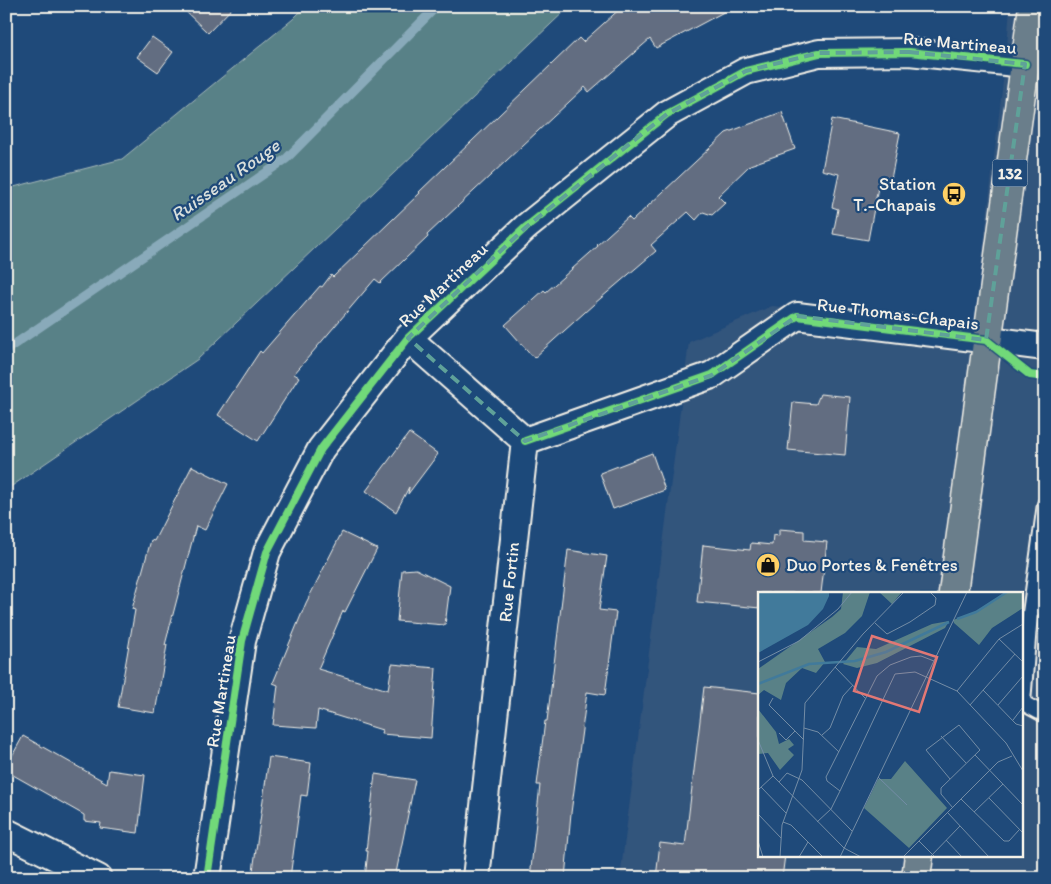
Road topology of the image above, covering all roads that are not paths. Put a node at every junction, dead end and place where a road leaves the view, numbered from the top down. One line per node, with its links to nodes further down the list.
1 (1032, 6): 2 (main road, 132)
2 (1025, 64): 3 (street, Rue Martineau); 4 (main road, 132)
3 (408, 338): 6 (street); 17 (street, Rue Martineau)
4 (986, 340): 5 (street, Rue Thomas-Chapais); 6 (street, Rue Thomas-Chapais); 8 (main road, 132)
5 (1045, 347)
6 (525, 441): 18 (street, Rue Fortin)
7 (1045, 504): 10 (lane)
8 (953, 592)
9 (1045, 595): 10 (lane)
10 (1026, 612): 11 (lane)
11 (1024, 673)
12 (1024, 704): 13 (lane)
13 (1045, 715)
14 (6, 832): 16 (street)
15 (919, 856): 19 (main road)
16 (98, 878)
17 (207, 878)
18 (476, 878)
19 (916, 878)

